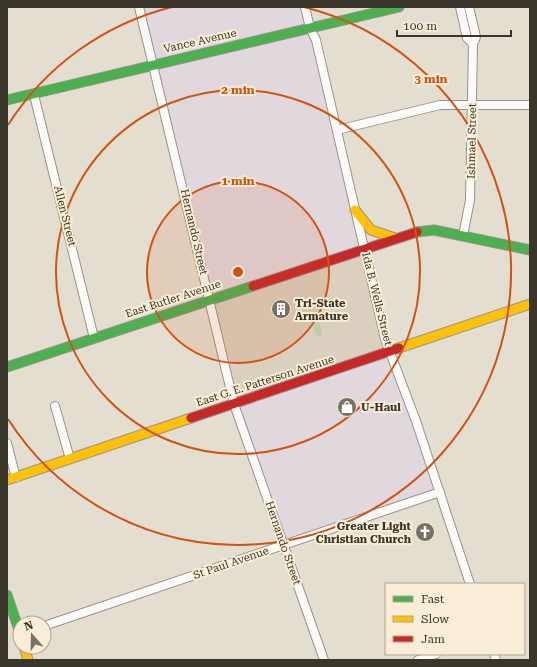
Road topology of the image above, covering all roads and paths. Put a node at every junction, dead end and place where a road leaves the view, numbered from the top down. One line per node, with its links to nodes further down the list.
1 (139, 7): 8 (street, Hernando Street)
2 (305, 7): 6 (street, Ida B. Wells Street)
3 (399, 7): 6 (street, Vance Avenue)
4 (460, 7): 7 (street, Ishmael Street)
5 (470, 7): 7 (street, Ishmael Street)
6 (310, 28): 8 (street, Vance Avenue); 13 (street, Ida B. Wells Street)
7 (473, 44): 11 (street, Ishmael Street)
8 (152, 64): 9 (street, Vance Avenue); 19 (street, Hernando Street)
9 (34, 94): 10 (street, Vance Avenue); 21 (street, Allen Street)
10 (7, 100)
11 (473, 104): 12 (street); 13 (street); 15 (street, Ishmael Street)
12 (530, 105)
13 (337, 130): 14 (street, Ida B. Wells Street)
14 (355, 210): 16 (street); 17 (street, Ida B. Wells Street)
15 (463, 236): 16 (street, East Butler Avenue); 18 (street, East Butler Avenue)
16 (396, 238): 17 (street, East Butler Avenue)
17 (364, 248): 19 (street, East Butler Avenue); 22 (street, Ida B. Wells Street)
18 (530, 250)
19 (210, 300): 21 (street, East Butler Avenue); 24 (street, Hernando Street)
20 (530, 304): 22 (street, East G. E. Patterson Avenue)
21 (94, 338): 23 (street, East Butler Avenue)
22 (390, 351): 24 (street, East G. E. Patterson Avenue); 29 (street, Ida B. Wells Street)
23 (7, 367)
24 (234, 404): 27 (street, East G. E. Patterson Avenue); 30 (street, Hernando Street)
25 (54, 406): 27 (street)
26 (7, 443): 28 (street)
27 (70, 459): 28 (street, East G. E. Patterson Avenue)
28 (11, 479)
29 (440, 492): 30 (street, St Paul Avenue); 31 (street, Ida B. Wells Street)
30 (283, 546): 34 (street, St Paul Avenue); 36 (street, Hernando Street)
31 (470, 583)
32 (7, 595): 33 (street)
33 (14, 615)
34 (52, 623)
35 (433, 655): 37 (street)
36 (324, 660)
37 (418, 660)

